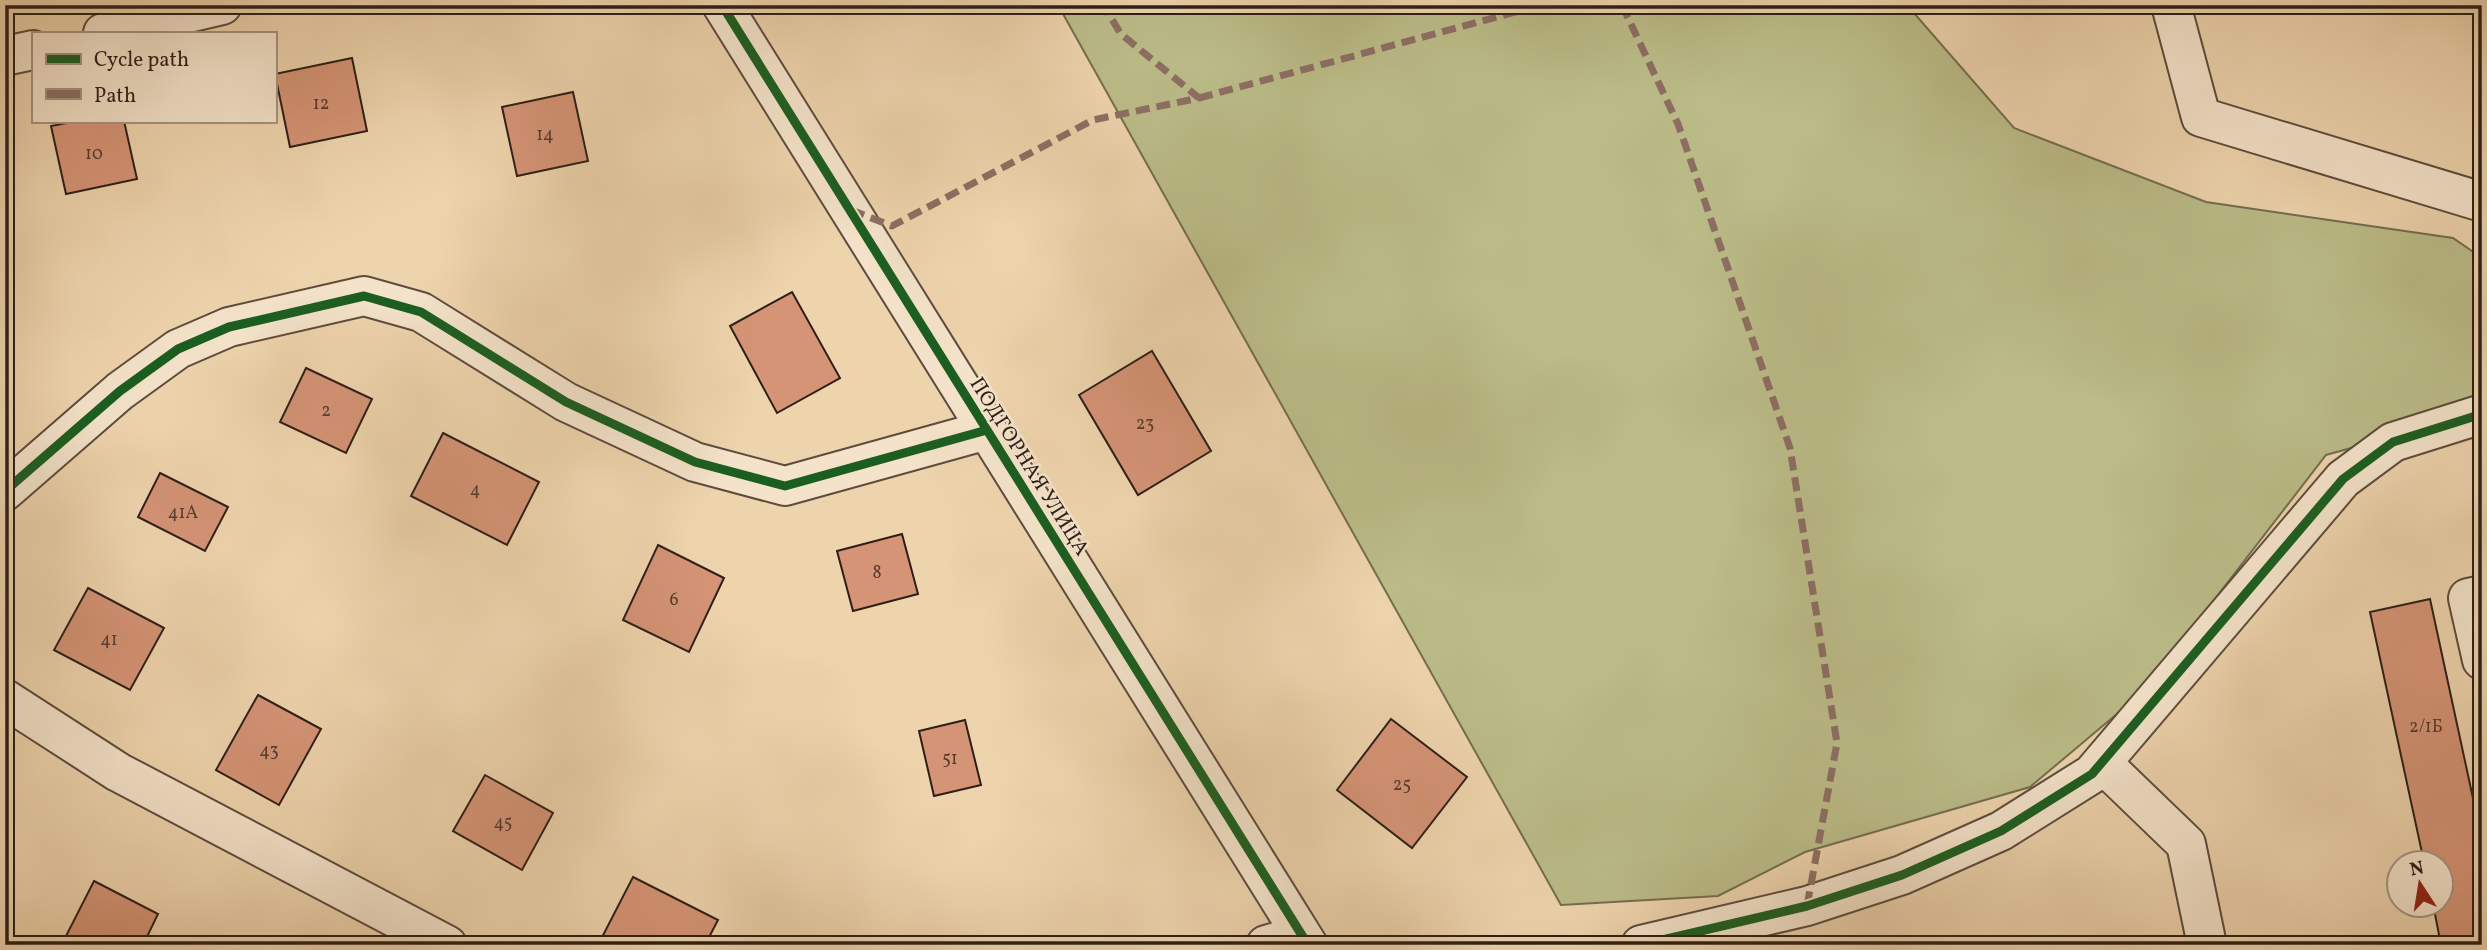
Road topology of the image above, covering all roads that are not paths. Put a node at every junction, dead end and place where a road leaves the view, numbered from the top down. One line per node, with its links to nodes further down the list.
1 (222, 5): 4 (street)
2 (722, 5): 9 (street, ПОДГОРНАЯ УЛИЦА)
3 (2171, 5): 7 (street)
4 (107, 32)
5 (32, 50): 6 (street)
6 (5, 56)
7 (2482, 202)
8 (2482, 414): 14 (street)
9 (987, 430): 10 (street); 15 (street, ПОДГОРНАЯ УЛИЦА)
10 (5, 491)
11 (2477, 599): 12 (street)
12 (2482, 660)
13 (5, 699): 16 (street)
14 (2102, 763): 17 (street); 18 (street)
15 (1292, 941)
16 (447, 945)
17 (1641, 945)
18 (2207, 945)

